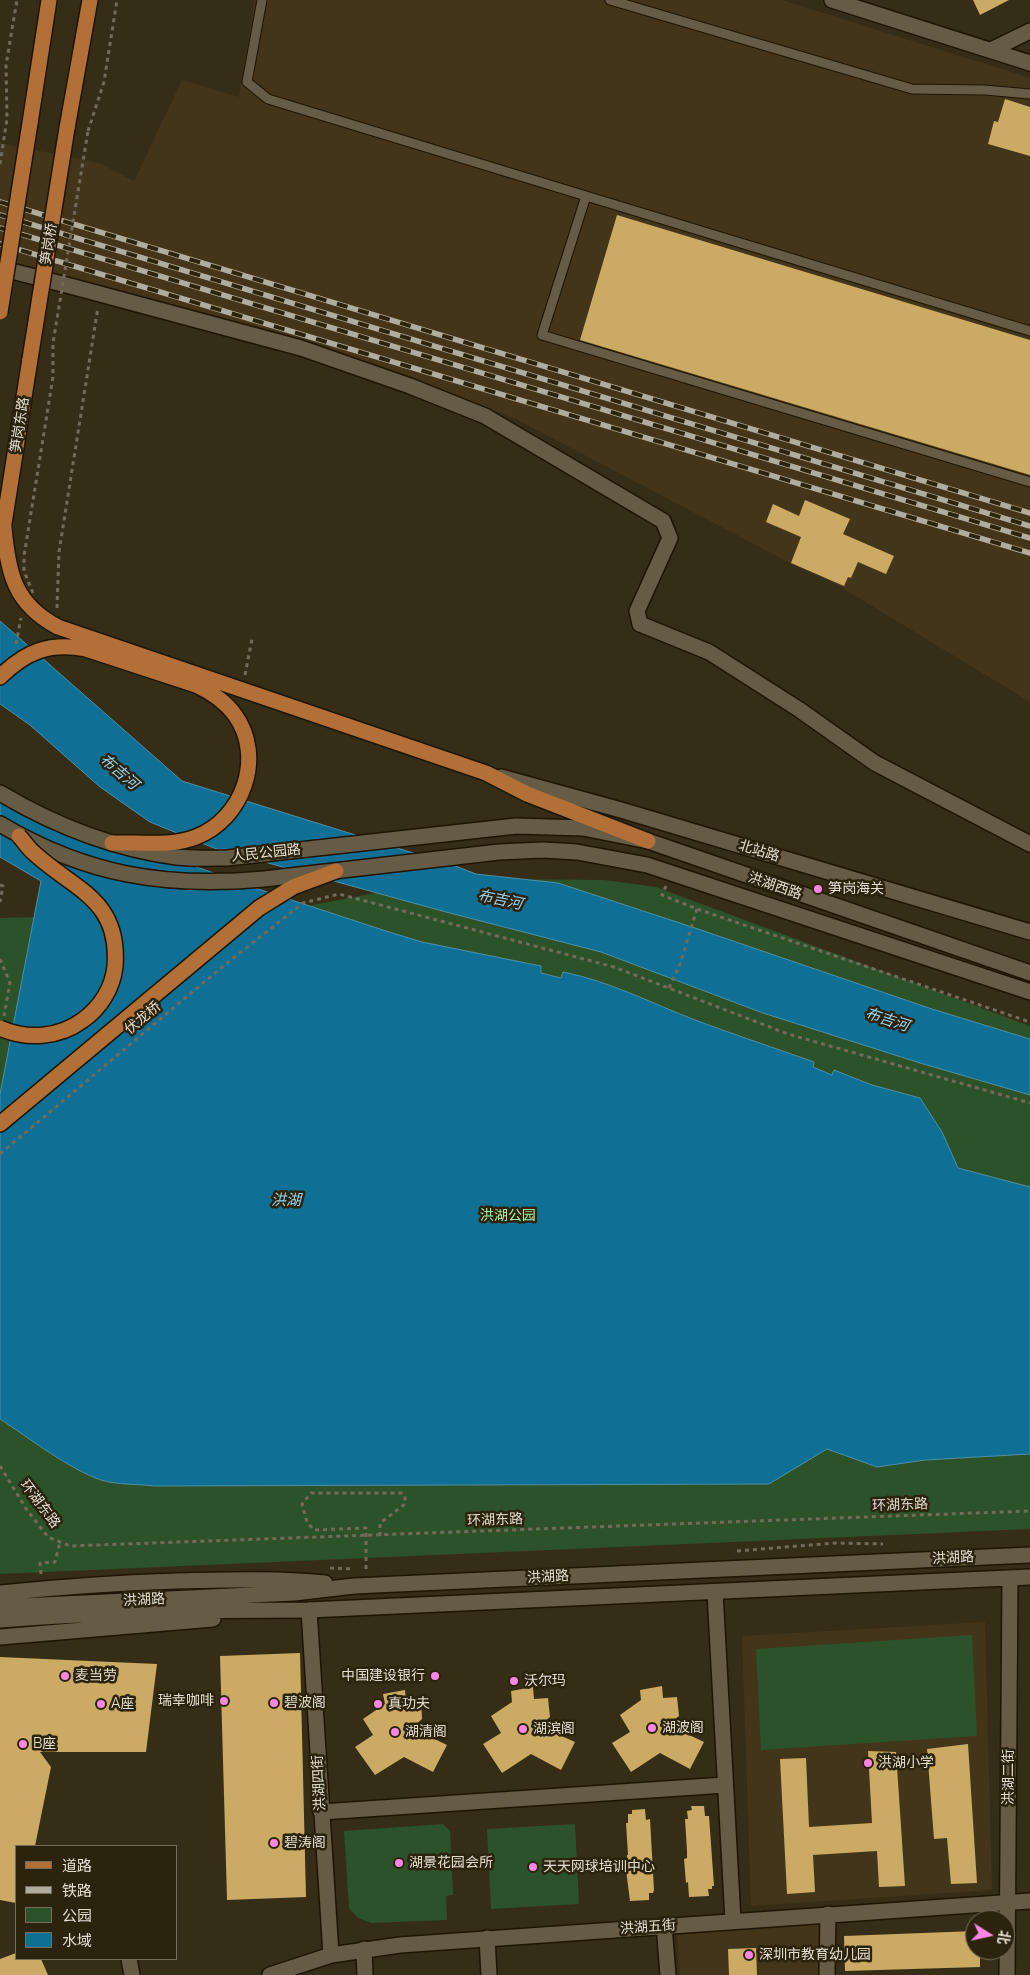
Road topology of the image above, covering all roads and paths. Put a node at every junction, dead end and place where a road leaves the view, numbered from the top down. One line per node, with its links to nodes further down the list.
1 (17, 0): 13 (path)
2 (49, 0): 17 (main road, bridge)
3 (90, 0): 19 (main road, 笋岗桥, bridge)
4 (117, 0): 23 (path, bridge)
5 (262, 0): 14 (lane)
6 (610, 0): 8 (lane)
7 (841, 1): 10 (street)
8 (626, 2): 12 (lane)
9 (1030, 31): 10 (street)
10 (991, 50): 11 (street)
11 (1030, 63)
12 (1030, 94)
13 (0, 164)
14 (586, 196): 18 (lane); 20 (lane)
15 (0, 268): 16 (street)
16 (100, 294): 25 (path); 38 (street)
17 (0, 312)
18 (1030, 331)
19 (30, 359): 21 (main road, 笋岗东路)
20 (1030, 482)
21 (4, 527): 22 (main road, 笋岗东路); 28 (main road)
22 (0, 550)
23 (33, 593)
24 (22, 613): 27 (path)
25 (57, 614)
26 (252, 639): 30 (path)
27 (15, 650)
28 (151, 665): 29 (main road); 31 (main road); 37 (main road)
29 (0, 677)
30 (245, 678)
31 (486, 773): 36 (main road); 45 (street, 北站路)
32 (1, 794): 37 (street, 人民公园路)
33 (0, 824): 35 (street, 人民公园路)
34 (544, 826): 36 (street, 洪湖西路); 37 (street, 人民公园路)
35 (19, 836): 40 (street, 人民公园路); 51 (main road, bridge)
36 (648, 841): 47 (street, 洪湖西路)
37 (112, 843)
38 (1030, 844)
39 (542, 850): 40 (street, 人民公园路); 49 (street, 洪湖西路)
40 (336, 871): 53 (main road)
41 (667, 884): 44 (path)
42 (0, 886): 43 (path)
43 (0, 902)
44 (697, 909): 48 (path); 50 (path)
45 (1030, 932)
46 (0, 959): 51 (path)
47 (1030, 973)
48 (668, 988): 52 (path); 54 (path, 伏龙桥)
49 (1030, 992)
50 (1030, 1022)
51 (2, 1025)
52 (1030, 1103)
53 (0, 1124)
54 (0, 1154)
55 (0, 1466): 58 (path, 环湖东路)
56 (1030, 1511): 57 (path, 环湖东路)
57 (380, 1536): 58 (path, 环湖东路); 64 (path, bridge)
58 (60, 1542): 65 (path)
59 (887, 1545): 60 (path)
60 (735, 1551)
61 (1030, 1555): 68 (street, 洪湖路)
62 (320, 1567): 64 (path)
63 (375, 1569): 64 (path)
64 (366, 1570)
65 (49, 1576)
66 (1030, 1577): 67 (street, 洪湖路)
67 (1010, 1578): 69 (street, 洪湖路); 79 (street, 洪湖二街)
68 (354, 1586): 70 (street); 72 (street, 洪湖路)
69 (715, 1592): 73 (street, 洪湖路); 76 (street)
70 (0, 1593)
71 (0, 1607): 72 (street)
72 (67, 1609): 73 (street, 洪湖路); 74 (street)
73 (309, 1610): 75 (street); 77 (street, 洪湖四街)
74 (0, 1620)
75 (0, 1637)
76 (725, 1785): 77 (street); 81 (street)
77 (321, 1812): 85 (street, 洪湖四街)
78 (1030, 1901): 79 (street, 洪湖五街)
79 (1008, 1902): 80 (street, 洪湖五街); 93 (street, 洪湖二街)
80 (828, 1914): 81 (street, 洪湖五街); 92 (street)
81 (733, 1921): 82 (street, 洪湖五街)
82 (664, 1926): 83 (street, 洪湖五街); 91 (street)
83 (487, 1938): 84 (street, 洪湖五街); 90 (street)
84 (364, 1949): 85 (street, 洪湖五街); 89 (street)
85 (331, 1955): 88 (street, 洪湖五街)
86 (129, 1960): 87 (street)
87 (132, 1975)
88 (270, 1975)
89 (365, 1975)
90 (489, 1975)
91 (668, 1975)
92 (828, 1975)
93 (1007, 1975)

